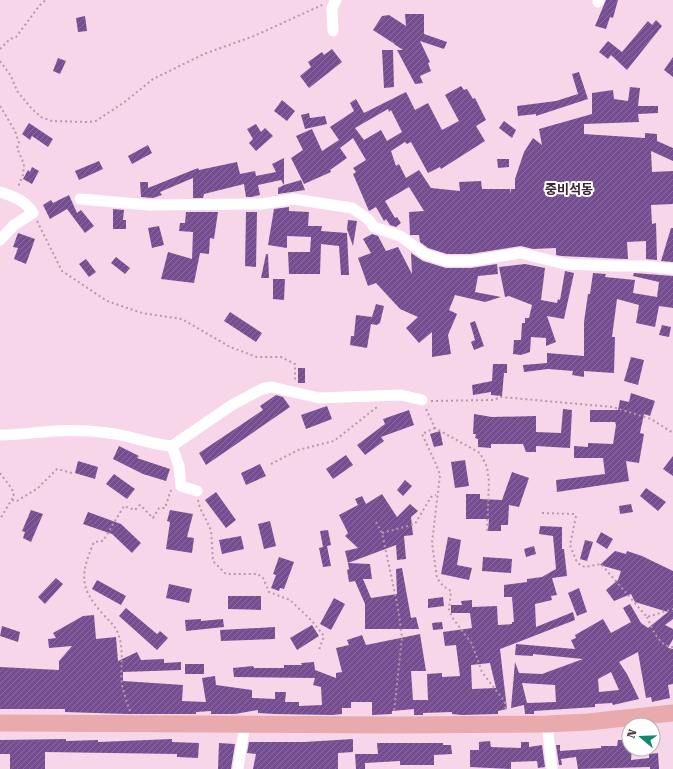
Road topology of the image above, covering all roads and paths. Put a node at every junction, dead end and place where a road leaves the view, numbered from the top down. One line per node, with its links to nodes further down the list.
1 (46, 0): 4 (path)
2 (335, 1): 3 (street); 5 (path)
3 (333, 31)
4 (0, 49)
5 (0, 61)
6 (0, 106): 8 (path)
7 (0, 192): 8 (street)
8 (14, 196): 10 (street)
9 (80, 199): 12 (street)
10 (33, 213): 11 (street); 13 (path)
11 (0, 240)
12 (673, 269)
13 (295, 393): 14 (street); 19 (street)
14 (391, 396): 15 (street); 20 (path)
15 (422, 400): 16 (path); 17 (path)
16 (434, 428): 25 (path); 30 (path)
17 (673, 433)
18 (0, 435): 19 (street)
19 (172, 446): 24 (street)
20 (271, 464)
21 (0, 473): 26 (path)
22 (72, 473): 26 (path)
23 (173, 485): 39 (path)
24 (196, 492): 35 (path)
25 (436, 495): 31 (path); 40 (path)
26 (12, 500): 28 (path)
27 (542, 513): 33 (path)
28 (0, 519)
29 (376, 522): 31 (path)
30 (487, 531)
31 (382, 533): 42 (path)
32 (673, 609): 33 (path)
33 (647, 617): 34 (path)
34 (673, 647)
35 (318, 650)
36 (673, 713): 41 (main road)
37 (0, 723): 39 (main road)
38 (245, 723): 39 (main road); 42 (main road); 43 (street)
39 (133, 724)
40 (509, 724): 41 (main road); 42 (main road)
41 (547, 724): 44 (street)
42 (393, 725)
43 (238, 769)
44 (552, 769)

